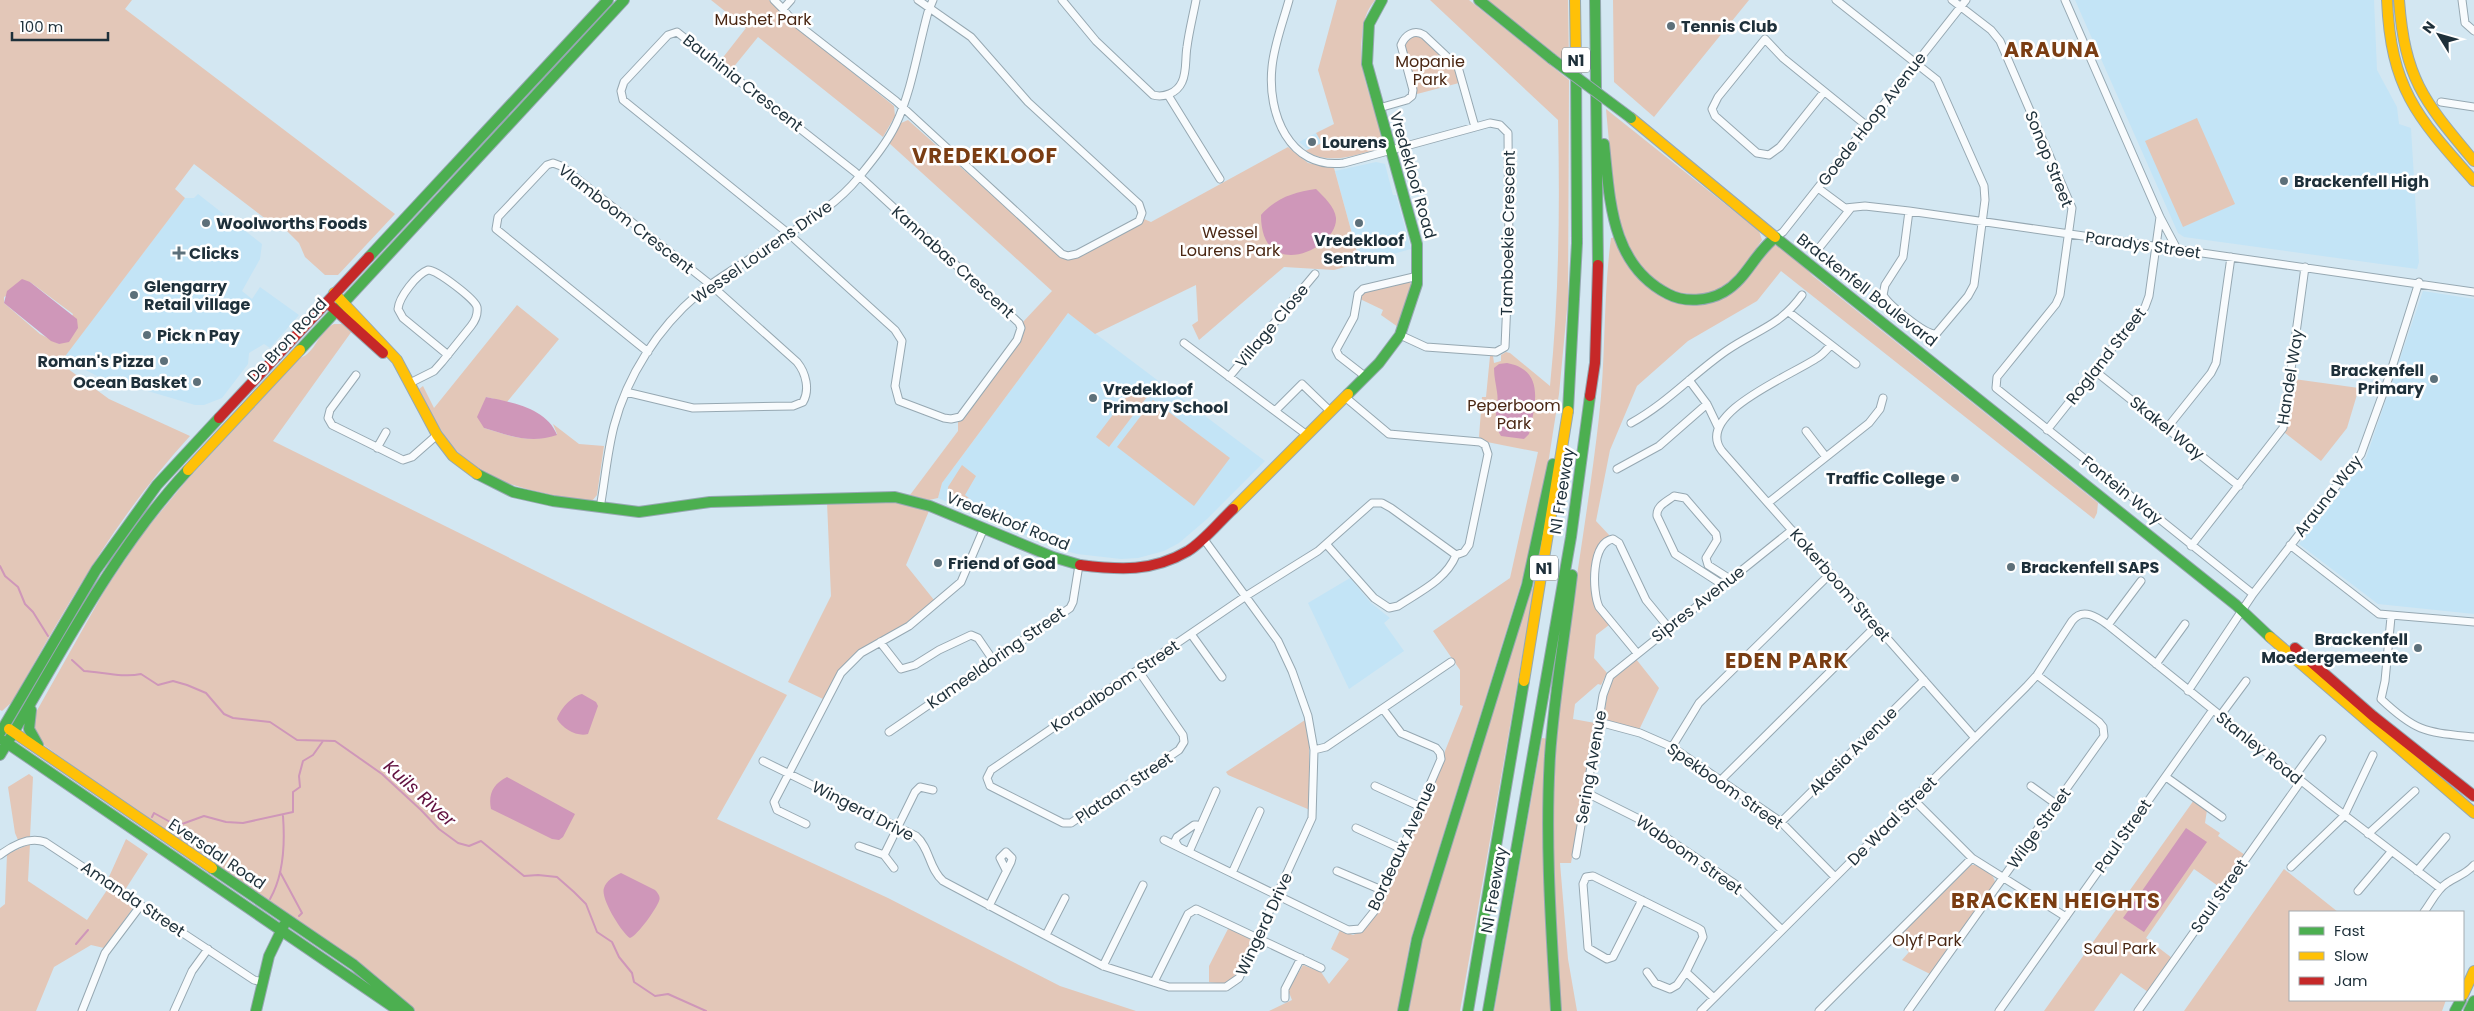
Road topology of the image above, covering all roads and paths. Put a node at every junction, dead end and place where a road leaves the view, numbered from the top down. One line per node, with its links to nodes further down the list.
1 (608, 0): 57 (main road, De Bron Road)
2 (624, 0): 60 (main road, De Bron Road)
3 (774, 0): 22 (street)
4 (791, 0): 22 (street)
5 (918, 0): 20 (street)
6 (1062, 0): 26 (street)
7 (1196, 0): 26 (street)
8 (1289, 0): 34 (street)
9 (1382, 0): 31 (main road, Vredekloof Road)
10 (1479, 0): 46 (main road, Brackenfell Boulevard, bridge)
11 (1575, 0): 75 (main road, N1 Freeway / N1)
12 (1595, 0): 28 (main road, N1 Freeway / N1)
13 (1836, 0): 24 (street)
14 (1952, 0): 21 (street, Sonop Street)
15 (1966, 0): 21 (street, Goede Hoop Avenue)
16 (2065, 0): 42 (street)
17 (2387, 0): 38 (main road)
18 (2400, 0): 35 (main road)
19 (2462, 0): 23 (street)
20 (932, 4): 30 (street, Wessel Lourens Drive); 30 (street)
21 (1961, 7): 24 (street, Goede Hoop Avenue); 45 (street, Sonop Street)
22 (783, 8): 30 (street)
23 (2474, 30)
24 (1917, 63): 32 (street, Goede Hoop Avenue); 43 (street)
25 (1824, 92): 25 (street); 32 (street)
26 (1168, 95): 37 (street)
27 (2441, 102): 29 (street)
28 (1596, 105): 46 (main road); 97 (main road, N1 Freeway / N1)
29 (2474, 107)
30 (902, 108): 36 (street, Wessel Lourens Drive)
31 (1379, 108): 33 (street); 34 (main road, Vredekloof Road)
32 (1867, 126): 39 (street, Goede Hoop Avenue)
33 (1475, 127): 34 (street, Tamboekie Crescent); 63 (street, Tamboekie Crescent)
34 (1390, 150): 53 (main road, Vredekloof Road)
35 (2474, 161)
36 (860, 176): 44 (street, Wessel Lourens Drive); 44 (street, Bauhinia Crescent); 44 (street, Kannabas Crescent)
37 (1220, 179)
38 (2474, 181)
39 (1818, 188): 40 (street, Paradys Street); 46 (street, Goede Hoop Avenue)
40 (1851, 208): 41 (street, Paradys Street); 49 (street)
41 (1910, 211): 43 (street, Paradys Street); 43 (street)
42 (2160, 217): 47 (street, Rogland Street); 48 (street)
43 (1982, 222): 45 (street, Paradys Street)
44 (789, 234): 55 (street, Wessel Lourens Drive)
45 (2069, 234): 47 (street, Paradys Street); 77 (street, Sonop Street)
46 (1776, 237): 113 (main road, Brackenfell Boulevard)
47 (2155, 246): 48 (street, Paradys Street); 69 (street, Rogland Street)
48 (2177, 249): 50 (street, Paradys Street)
49 (1815, 253)
50 (2231, 257): 51 (street, Paradys Street); 86 (street)
51 (2305, 267): 54 (street, Paradys Street); 95 (street, Handel Way)
52 (1315, 274): 72 (street, Village Close)
53 (1418, 276): 63 (main road, Vredekloof Road); 73 (street)
54 (2419, 282): 56 (street, Paradys Street); 103 (street, Arauna Way)
55 (711, 284): 66 (street, Wessel Lourens Drive); 66 (street, Vlamboom Crescent); 78 (street)
56 (2474, 292)
57 (334, 293): 59 (main road, De Bron Road); 60 (main road, Vredekloof Road)
58 (1802, 295): 62 (street)
59 (326, 302): 61 (main road, Vredekloof Road); 139 (main road, De Bron Road)
60 (343, 302): 61 (main road, De Bron Road); 70 (main road, Vredekloof Road)
61 (336, 310): 70 (main road, Vredekloof Road); 134 (main road, De Bron Road)
62 (1790, 313): 65 (street); 74 (street)
63 (1400, 335): 73 (main road, Vredekloof Road)
64 (1184, 343): 72 (street)
65 (1831, 345): 68 (street); 85 (street)
66 (648, 352): 78 (street, Wessel Lourens Drive)
67 (448, 355): 67 (street); 76 (street)
68 (1856, 364)
69 (2096, 371): 86 (street, Skakel Way); 87 (street, Rogland Street)
70 (403, 373): 76 (main road, Vredekloof Road)
71 (356, 375): 92 (street)
72 (1229, 377): 82 (street)
73 (1366, 377): 79 (main road, Vredekloof Road)
74 (1689, 380): 81 (street, Kokerboom Street); 84 (street)
75 (1572, 381): 232 (main road); 233 (main road, N1 Freeway / N1)
76 (410, 383): 91 (main road, Vredekloof Road)
77 (1995, 383): 87 (street, Fontein Way)
78 (626, 392): 98 (street, Wessel Lourens Drive)
79 (1345, 397): 83 (main road, Vredekloof Road); 105 (street)
80 (1884, 398): 93 (street)
81 (1707, 404): 85 (street, Kokerboom Street); 94 (street)
82 (1275, 411): 83 (street); 90 (street)
83 (1331, 412): 90 (main road, Vredekloof Road)
84 (1631, 423)
85 (1718, 427): 96 (street, Kokerboom Street)
86 (2167, 428): 95 (street, Skakel Way)
87 (2047, 430): 104 (street, Fontein Way)
88 (1806, 431): 93 (street)
89 (386, 432): 92 (street)
90 (1307, 435): 101 (main road, Vredekloof Road)
91 (437, 436): 92 (street); 98 (main road, Vredekloof Road)
92 (378, 448)
93 (1826, 457): 96 (street)
94 (1617, 469)
95 (2239, 486): 104 (street, Handel Way)
96 (1768, 503): 100 (street, Kokerboom Street)
97 (1575, 506): 234 (main road, N1 Freeway / N1); 235 (main road)
98 (600, 508): 99 (main road, Vredekloof Road)
99 (984, 528): 106 (main road, Vredekloof Road); 122 (street)
100 (1792, 530): 107 (street, Kokerboom Street); 108 (street, Sipres Avenue)
101 (1203, 538): 106 (main road, Vredekloof Road); 112 (street, Wingerd Drive)
102 (1327, 545): 105 (street, Koraalboom Street); 105 (street); 112 (street, Koraalboom Street)
103 (2290, 545): 111 (street, Arauna Way); 114 (street)
104 (2191, 546): 111 (street, Fontein Way)
105 (1456, 556)
106 (1080, 566): 124 (street, Kameeldoring Street)
107 (1830, 574): 119 (street, Kokerboom Street); 146 (street)
108 (1730, 580): 110 (street, Sipres Avenue); 110 (street)
109 (2142, 581): 118 (street)
110 (1723, 585): 120 (street, Sipres Avenue)
111 (2253, 594): 113 (street, Arauna Way)
112 (1246, 596): 121 (street, Koraalboom Street); 147 (street, Wingerd Drive)
113 (2240, 608): 133 (street); 164 (main road, Brackenfell Boulevard); 169 (main road, Brackenfell Boulevard)
114 (2390, 616): 116 (street); 142 (street)
115 (2072, 621): 118 (street, Stanley Road); 128 (street, De Waal Street)
116 (2474, 622)
117 (2185, 624): 126 (street)
118 (2108, 625): 126 (street, Stanley Road)
119 (1876, 626): 131 (street, Kokerboom Street); 156 (street)
120 (1669, 628): 123 (street, Sipres Avenue); 123 (street)
121 (1191, 634): 127 (street, Koraalboom Street); 129 (street)
122 (880, 642): 124 (street); 152 (street)
123 (1637, 653): 130 (street, Sipres Avenue)
124 (994, 660): 140 (street, Kameeldoring Street)
125 (1451, 662): 135 (street)
126 (2156, 664): 133 (street, Stanley Road)
127 (1138, 670): 155 (street, Koraalboom Street); 155 (street, Plataan Street)
128 (2037, 675): 143 (street, De Waal Street); 166 (street, Wilge Street)
129 (1222, 677)
130 (1607, 680): 138 (street, Sering Avenue)
131 (1924, 680): 143 (street, Kokerboom Street); 172 (street, Akasia Avenue)
132 (2246, 681): 137 (street)
133 (2188, 691): 136 (street, Stanley Road)
134 (33, 702): 141 (main road, De Bron Road); 148 (main road)
135 (1383, 709): 147 (street); 167 (street, Bordeaux Avenue)
136 (2212, 710): 137 (street, Stanley Road); 153 (street, Paul Street)
137 (2220, 716): 154 (street, Stanley Road)
138 (1599, 722): 146 (street, Spekboom Street); 163 (street, Sering Avenue)
139 (2, 728): 141 (main road, Eversdal Road)
140 (888, 732)
141 (15, 733): 145 (main road); 148 (main road, Eversdal Road)
142 (2474, 737)
143 (1975, 738): 165 (street, De Waal Street)
144 (2322, 739): 154 (street)
145 (4, 741): 149 (main road); 210 (main road, Eversdal Road)
146 (1672, 746): 156 (street, Spekboom Street)
147 (1314, 750): 202 (street, Wingerd Drive)
148 (46, 754): 209 (main road, Eversdal Road)
149 (0, 755)
150 (2373, 755): 170 (street)
151 (762, 761): 152 (street, Wingerd Drive)
152 (789, 774): 173 (street); 174 (street, Wingerd Drive)
153 (2166, 776): 171 (street); 208 (street, Paul Street)
154 (2295, 776): 157 (street, Stanley Road)
155 (987, 778)
156 (1721, 780): 172 (street, Spekboom Street)
157 (2301, 781): 170 (street, Stanley Road); 240 (street, Saul Street)
158 (1375, 786): 167 (street)
159 (2031, 786): 166 (street)
160 (933, 790): 174 (street)
161 (1216, 791): 176 (street)
162 (2415, 791): 177 (street)
163 (1587, 793): 186 (street, Sering Avenue); 211 (street, Waboom Street)
164 (2474, 796)
165 (1913, 799): 188 (street); 196 (street, De Waal Street)
166 (2056, 804): 197 (street, Wilge Street)
167 (1420, 807): 182 (street, Bordeaux Avenue)
168 (1260, 811): 195 (street)
169 (2474, 813)
170 (2344, 816): 177 (street, Stanley Road); 191 (street)
171 (2222, 817)
172 (1782, 822): 196 (street, Spekboom Street)
173 (806, 824)
174 (898, 827): 187 (street); 206 (street, Wingerd Drive)
175 (1356, 828): 182 (street)
176 (1199, 830): 181 (street); 183 (street)
177 (2368, 834): 184 (street, Stanley Road)
178 (2446, 837): 194 (street)
179 (1164, 840): 181 (street, Bordeaux Avenue)
180 (860, 846): 187 (street)
181 (1178, 846): 183 (street, Bordeaux Avenue)
182 (1402, 849): 200 (street, Bordeaux Avenue)
183 (1189, 852): 195 (street, Bordeaux Avenue)
184 (2391, 852): 194 (street, Stanley Road); 201 (street)
185 (0, 854): 205 (street, Amanda Street)
186 (1576, 855)
187 (884, 856): 190 (street)
188 (1972, 858): 197 (street); 237 (street)
189 (2474, 865): 199 (street)
190 (894, 868)
191 (2290, 868)
192 (1006, 870): 206 (street)
193 (1338, 871): 200 (street)
194 (2417, 871): 199 (street, Stanley Road)
195 (1232, 873): 202 (street, Bordeaux Avenue)
196 (1835, 877): 211 (street, De Waal Street)
197 (2004, 877): 208 (street); 238 (street, Wilge Street)
198 (1143, 885): 216 (street)
199 (2440, 888): 207 (street)
200 (1384, 891): 202 (street, Bordeaux Avenue)
201 (2358, 891)
202 (1278, 896): 213 (street, Wingerd Drive)
203 (1065, 898): 212 (street)
204 (1642, 900): 204 (street); 220 (street)
205 (141, 905): 214 (street, Amanda Street); 227 (street)
206 (989, 906): 212 (street, Wingerd Drive)
207 (2425, 911)
208 (2066, 917): 239 (street, Paul Street)
209 (288, 920): 210 (main road); 231 (main road, Eversdal Road)
210 (281, 930): 221 (main road); 230 (main road, Eversdal Road)
211 (1782, 930): 225 (street, De Waal Street)
212 (1046, 936): 216 (street, Wingerd Drive)
213 (1259, 938): 215 (street); 222 (street, Wingerd Drive); 222 (street)
214 (208, 949): 221 (street, Amanda Street); 228 (street)
215 (1301, 958): 217 (street); 224 (street)
216 (1103, 966): 222 (street, Wingerd Drive)
217 (1321, 968)
218 (2474, 971): 223 (main road)
219 (1646, 972): 220 (street)
220 (1686, 972): 225 (street)
221 (262, 982): 229 (main road)
222 (1154, 982)
223 (2464, 994)
224 (1285, 998)
225 (1714, 998): 236 (street, De Waal Street)
226 (2474, 1000): 241 (main road)
227 (82, 1011)
228 (174, 1011)
229 (256, 1011)
230 (399, 1011)
231 (409, 1011)
232 (1403, 1011)
233 (1468, 1011)
234 (1488, 1011)
235 (1556, 1011)
236 (1701, 1011)
237 (1818, 1011)
238 (1908, 1011)
239 (1999, 1011)
240 (2138, 1011)
241 (2469, 1011)

